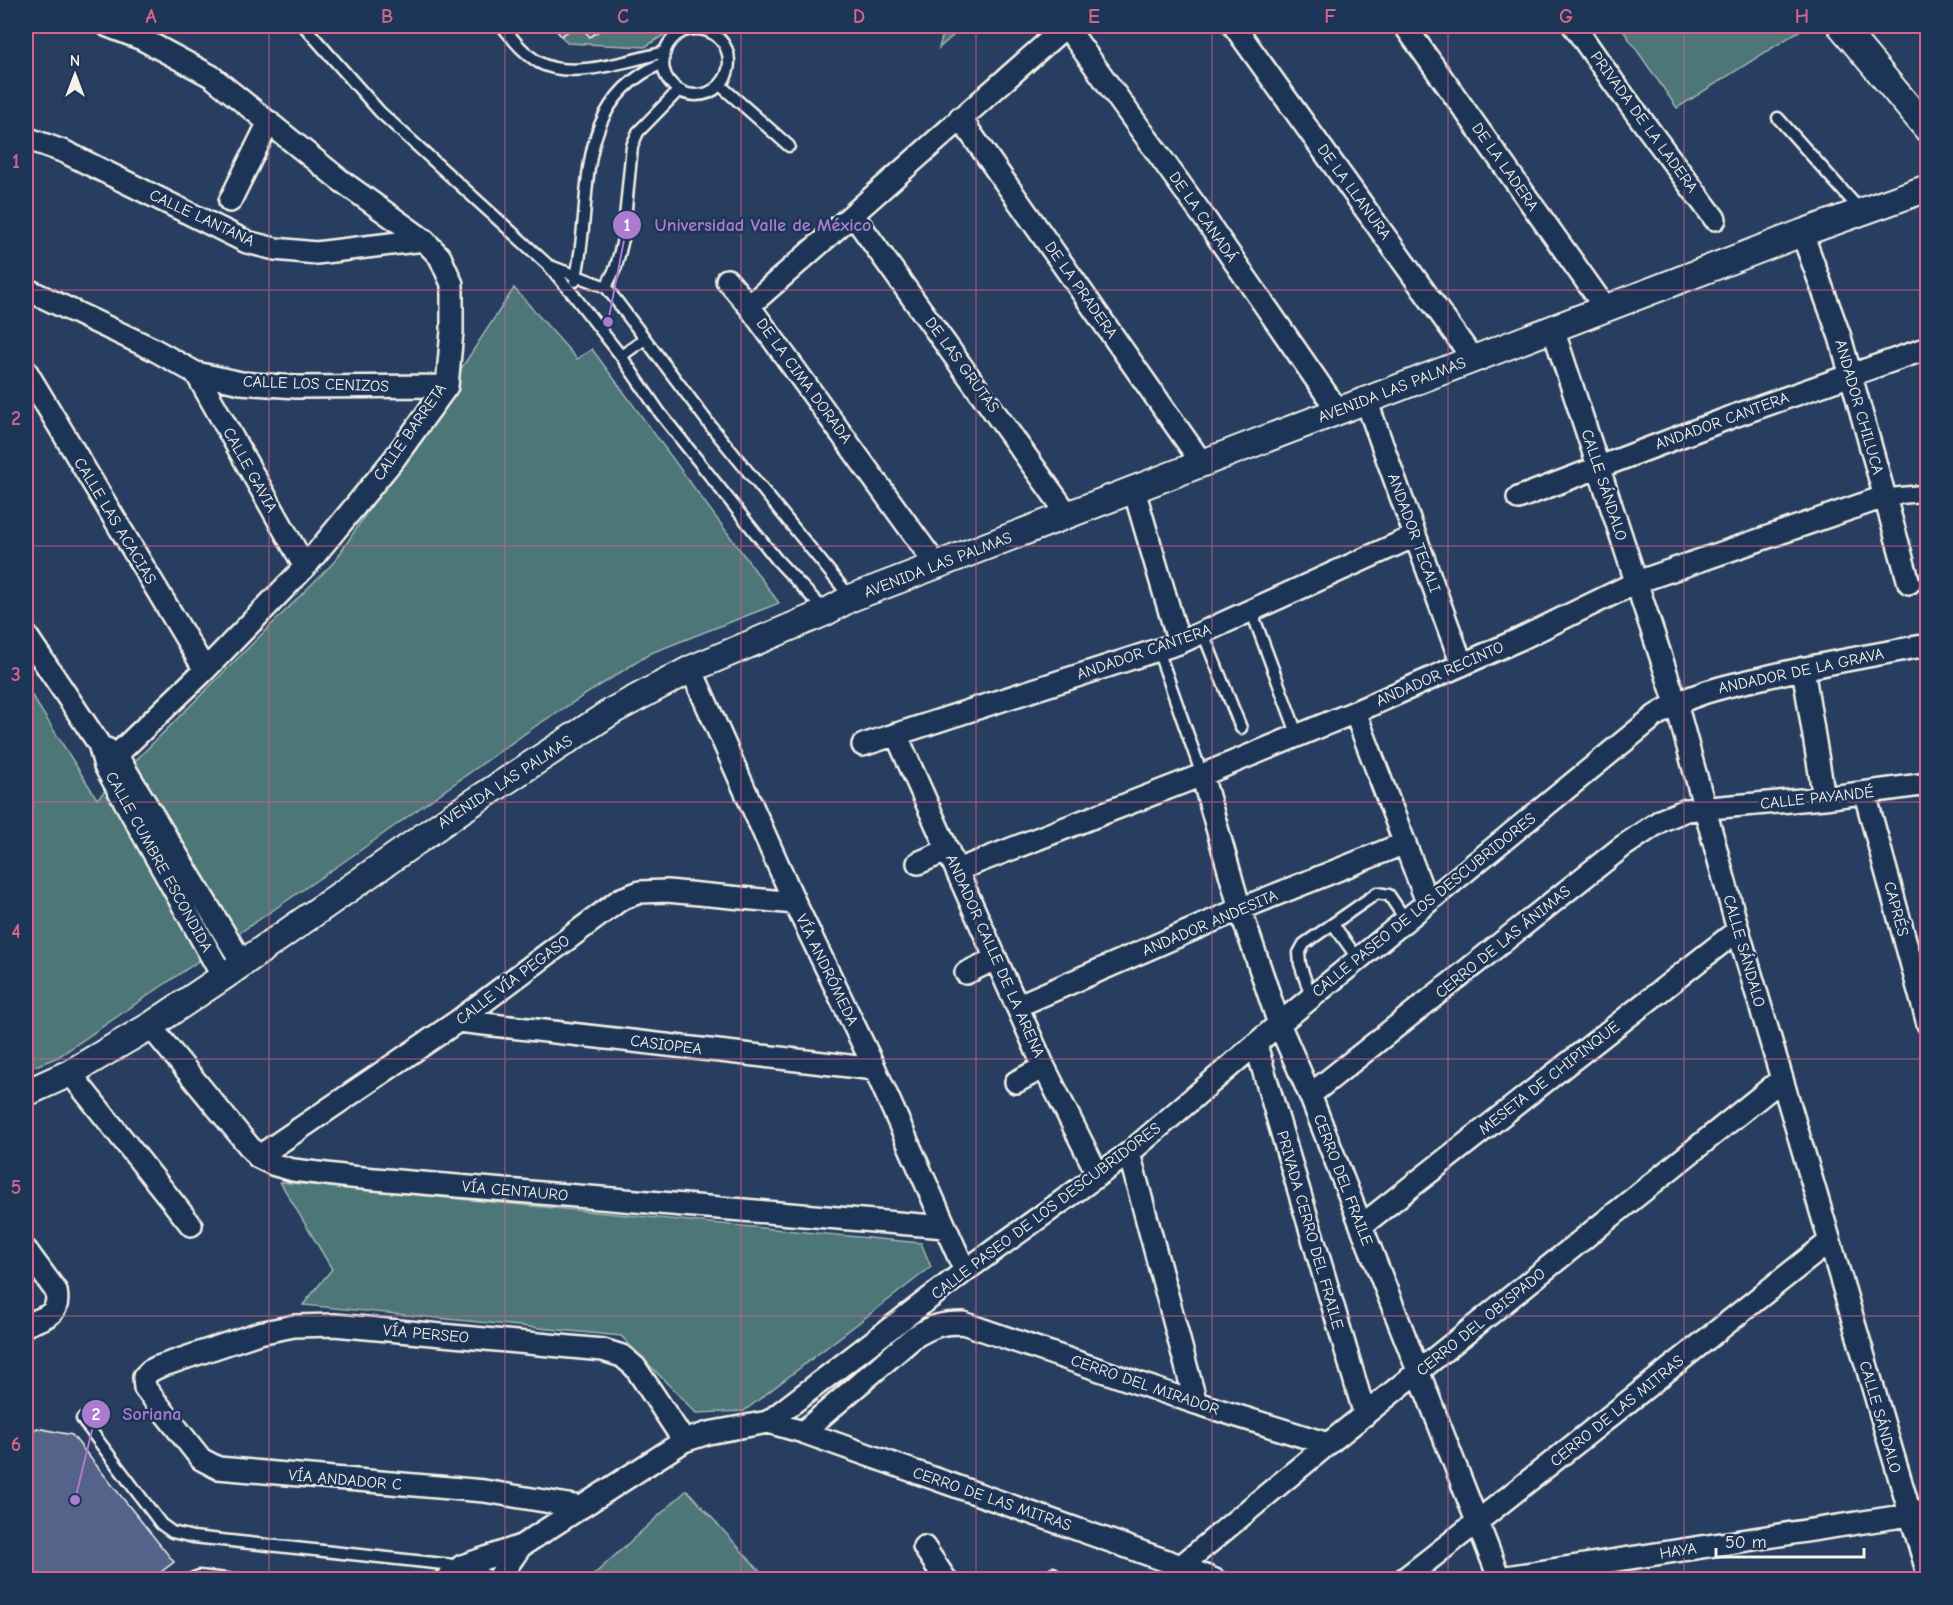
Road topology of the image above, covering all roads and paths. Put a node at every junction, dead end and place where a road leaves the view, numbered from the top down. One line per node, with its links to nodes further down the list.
1 (108, 26): 14 (street, CALLE BARRETA)
2 (304, 26): 25 (lane)
3 (502, 26): 9 (lane)
4 (1066, 26): 12 (street, DE LA CIMA DORADA); 43 (street, DE LA CANADÁ)
5 (1234, 26): 37 (street, DE LA LLANURA)
6 (1405, 26): 32 (street, DE LA LADERA)
7 (1574, 26): 22 (street, PRIVADA DE LA LADERA)
8 (1841, 26): 15 (street)
9 (664, 58): 10 (lane); 11 (lane); 26 (lane)
10 (720, 85): 11 (lane); 17 (lane)
11 (679, 90): 28 (lane)
12 (960, 118): 21 (street, DE LA CIMA DORADA); 44 (street, DE LA PRADERA)
13 (1778, 118): 20 (lane)
14 (269, 122): 19 (street); 24 (street, CALLE BARRETA)
15 (1928, 130)
16 (26, 138): 24 (street, CALLE LANTANA)
17 (789, 146)
18 (1928, 188): 20 (street, AVENIDA LAS PALMAS)
19 (230, 201)
20 (1862, 211): 23 (street, AVENIDA LAS PALMAS)
21 (854, 215): 31 (street, DE LA CIMA DORADA); 50 (street, DE LAS GRUTAS)
22 (1715, 219)
23 (1802, 233): 32 (street, AVENIDA LAS PALMAS); 40 (street, ANDADOR CHILUCA)
24 (424, 240): 41 (street, CALLE BARRETA)
25 (548, 265): 26 (lane); 30 (lane)
26 (577, 276): 28 (lane); 30 (lane)
27 (727, 280): 31 (street)
28 (606, 287): 34 (lane)
29 (26, 288): 39 (street, CALLE LOS CENIZOS)
30 (572, 293): 36 (lane)
31 (749, 306): 52 (street, DE LA CIMA DORADA)
32 (1606, 309): 33 (street, AVENIDA LAS PALMAS)
33 (1553, 329): 37 (street, AVENIDA LAS PALMAS); 45 (street, CALLE SÁNDALO)
34 (645, 339): 36 (lane); 56 (lane)
35 (1928, 348): 40 (street, ANDADOR CANTERA)
36 (621, 356): 58 (lane)
37 (1473, 359): 42 (street, AVENIDA LAS PALMAS)
38 (26, 371): 67 (street, CALLE LAS ACACIAS)
39 (196, 373): 41 (street, CALLE LOS CENIZOS); 53 (street, CALLE GAVIA)
40 (1850, 374): 45 (street, ANDADOR CANTERA); 48 (street, ANDADOR CHILUCA)
41 (447, 386): 53 (street, CALLE BARRETA)
42 (1366, 400): 43 (street, AVENIDA LAS PALMAS); 51 (street, ANDADOR TECALI)
43 (1338, 411): 44 (street, AVENIDA LAS PALMAS)
44 (1202, 463): 46 (street, AVENIDA LAS PALMAS)
45 (1599, 467): 49 (street, ANDADOR CANTERA); 54 (street, CALLE SÁNDALO)
46 (1134, 490): 50 (street, AVENIDA LAS PALMAS); 61 (street)
47 (1928, 493): 48 (street, ANDADOR RECINTO)
48 (1884, 497): 54 (street, ANDADOR RECINTO); 55 (street, ANDADOR CHILUCA)
49 (1518, 498)
50 (1069, 516): 52 (street, AVENIDA LAS PALMAS)
51 (1415, 536): 57 (street, ANDADOR CANTERA); 64 (street, ANDADOR TECALI)
52 (937, 566): 56 (street, AVENIDA LAS PALMAS)
53 (305, 567): 67 (street, CALLE BARRETA)
54 (1636, 582): 64 (street, ANDADOR RECINTO); 68 (street, CALLE SÁNDALO)
55 (1909, 583)
56 (851, 598): 58 (street, AVENIDA LAS PALMAS)
57 (1251, 610): 59 (street, ANDADOR CANTERA); 72 (lane)
58 (826, 612): 66 (street, AVENIDA LAS PALMAS)
59 (1203, 633): 61 (street, ANDADOR CANTERA); 70 (lane)
60 (26, 635): 74 (street, CALLE CUMBRE ESCONDIDA)
61 (1179, 643): 63 (street, ANDADOR CANTERA)
62 (1928, 645): 65 (street, ANDADOR DE LA GRAVA)
63 (1158, 650): 71 (street, ANDADOR CANTERA); 75 (lane)
64 (1461, 665): 69 (street, ANDADOR RECINTO)
65 (1803, 668): 68 (street, ANDADOR DE LA GRAVA); 78 (street)
66 (691, 669): 84 (street, VÍA ANDRÓMEDA); 91 (street, AVENIDA LAS PALMAS)
67 (205, 670): 74 (street, CALLE BARRETA)
68 (1676, 703): 79 (street, CALLE SÁNDALO); 83 (street, CALLE PASEO DE LOS DESCUBRIDORES)
69 (1355, 712): 72 (street, ANDADOR RECINTO); 80 (street)
70 (1241, 728)
71 (896, 734): 73 (street, ANDADOR CANTERA); 81 (street, ANDADOR CALLE DE LA ARENA)
72 (1298, 736): 75 (street, ANDADOR RECINTO)
73 (863, 745)
74 (111, 761): 91 (street, CALLE CUMBRE ESCONDIDA)
75 (1202, 775): 81 (street, ANDADOR RECINTO); 85 (street, CERRO DEL FRAILE)
76 (1928, 784): 77 (street, CALLE PAYANDÉ)
77 (1865, 794): 78 (street, CALLE PAYANDÉ); 97 (street, CAPRÉS)
78 (1824, 798): 79 (street, CALLE PAYANDÉ)
79 (1706, 809): 88 (street, CALLE SÁNDALO); 106 (street, CERRO DE LAS ÁNIMAS)
80 (1405, 843): 83 (street); 85 (street, ANDADOR ANDESITA)
81 (952, 860): 82 (street, ANDADOR RECINTO); 89 (street, ANDADOR CALLE DE LA ARENA)
82 (918, 863)
83 (1427, 902): 86 (street, CALLE PASEO DE LOS DESCUBRIDORES)
84 (795, 903): 95 (street, CALLE VÍA PEGASO); 101 (street, VÍA ANDRÓMEDA)
85 (1240, 909): 94 (street, ANDADOR ANDESITA); 96 (street, CERRO DEL FRAILE)
86 (1405, 920): 87 (lane); 90 (street, CALLE PASEO DE LOS DESCUBRIDORES)
87 (1333, 924): 90 (lane); 93 (lane)
88 (1738, 930): 103 (street, CALLE SÁNDALO); 111 (street, MESETA DE CHIPINQUE)
89 (995, 959): 92 (street); 94 (street, ANDADOR CALLE DE LA ARENA)
90 (1358, 959): 93 (street, CALLE PASEO DE LOS DESCUBRIDORES)
91 (233, 971): 98 (street, AVENIDA LAS PALMAS)
92 (966, 973)
93 (1311, 997): 96 (street, CALLE PASEO DE LOS DESCUBRIDORES)
94 (1017, 1006): 100 (street, ANDADOR CALLE DE LA ARENA)
95 (458, 1021): 101 (street, CASIOPEA); 108 (street, CALLE VÍA PEGASO)
96 (1279, 1024): 99 (street, CALLE PASEO DE LOS DESCUBRIDORES); 106 (street, CERRO DEL FRAILE)
97 (1928, 1024)
98 (150, 1026): 102 (street, AVENIDA LAS PALMAS); 108 (street, VÍA CENTAURO)
99 (1256, 1045): 107 (street, CALLE PASEO DE LOS DESCUBRIDORES); 120 (street, PRIVADA CERRO DEL FRAILE)
100 (1044, 1068): 104 (street); 109 (street, ANDADOR CALLE DE LA ARENA)
101 (875, 1069): 112 (street, VÍA ANDRÓMEDA)
102 (70, 1073): 105 (street, AVENIDA LAS PALMAS); 110 (street)
103 (1781, 1080): 113 (street, CALLE SÁNDALO); 117 (street, CERRO DEL OBISPADO)
104 (1016, 1082)
105 (26, 1093)
106 (1310, 1095): 111 (street, CERRO DEL FRAILE)
107 (1130, 1153): 109 (street, CALLE PASEO DE LOS DESCUBRIDORES); 119 (street)
108 (258, 1157): 112 (street, VÍA CENTAURO)
109 (1098, 1175): 115 (street, CALLE PASEO DE LOS DESCUBRIDORES)
110 (191, 1225)
111 (1361, 1226): 117 (street, CERRO DEL FRAILE)
112 (945, 1227): 115 (street, VÍA ANDRÓMEDA)
113 (1829, 1242): 127 (street, CALLE SÁNDALO); 128 (street, CERRO DE LAS MITRAS)
114 (26, 1250): 116 (street)
115 (965, 1271): 122 (street, CALLE PASEO DE LOS DESCUBRIDORES)
116 (26, 1325)
117 (1419, 1372): 120 (street, CERRO DEL OBISPADO); 128 (street, CERRO DEL FRAILE)
118 (145, 1388): 124 (street, VÍA PERSEO); 126 (street, VÍA ANDADOR C)
119 (1196, 1403): 123 (street, CERRO DEL MIRADOR); 125 (street, CERRO DEL MIRADOR)
120 (1365, 1415): 125 (street, CERRO DEL OBISPADO)
121 (82, 1419): 131 (lane)
122 (768, 1422): 123 (street, CERRO DE LAS MITRAS); 124 (street, CALLE PASEO DE LOS DESCUBRIDORES)
123 (803, 1432): 132 (street, CERRO DE LAS MITRAS)
124 (684, 1441): 126 (street, CALLE PASEO DE LOS DESCUBRIDORES)
125 (1328, 1444): 132 (street, CERRO DEL OBISPADO)
126 (580, 1507): 129 (street, CALLE PASEO DE LOS DESCUBRIDORES)
127 (1918, 1512): 133 (street, CALLE SÁNDALO); 134 (street, HAYA)
128 (1477, 1522): 134 (street, CERRO DEL FRAILE); 141 (street, CERRO DE LAS MITRAS)
129 (521, 1546): 131 (street, CALLE PASEO DE LOS DESCUBRIDORES); 138 (street, CALLE PASEO DE LOS DESCUBRIDORES)
130 (924, 1546): 139 (street)
131 (462, 1566): 137 (street, CALLE PASEO DE LOS DESCUBRIDORES); 138 (lane)
132 (1181, 1566): 140 (street, CERRO DE LAS MITRAS)
133 (1928, 1574)
134 (1500, 1579)
135 (189, 1580): 136 (lane)
136 (236, 1580)
137 (445, 1580)
138 (497, 1580)
139 (946, 1580)
140 (1215, 1580)
141 (1403, 1580)

